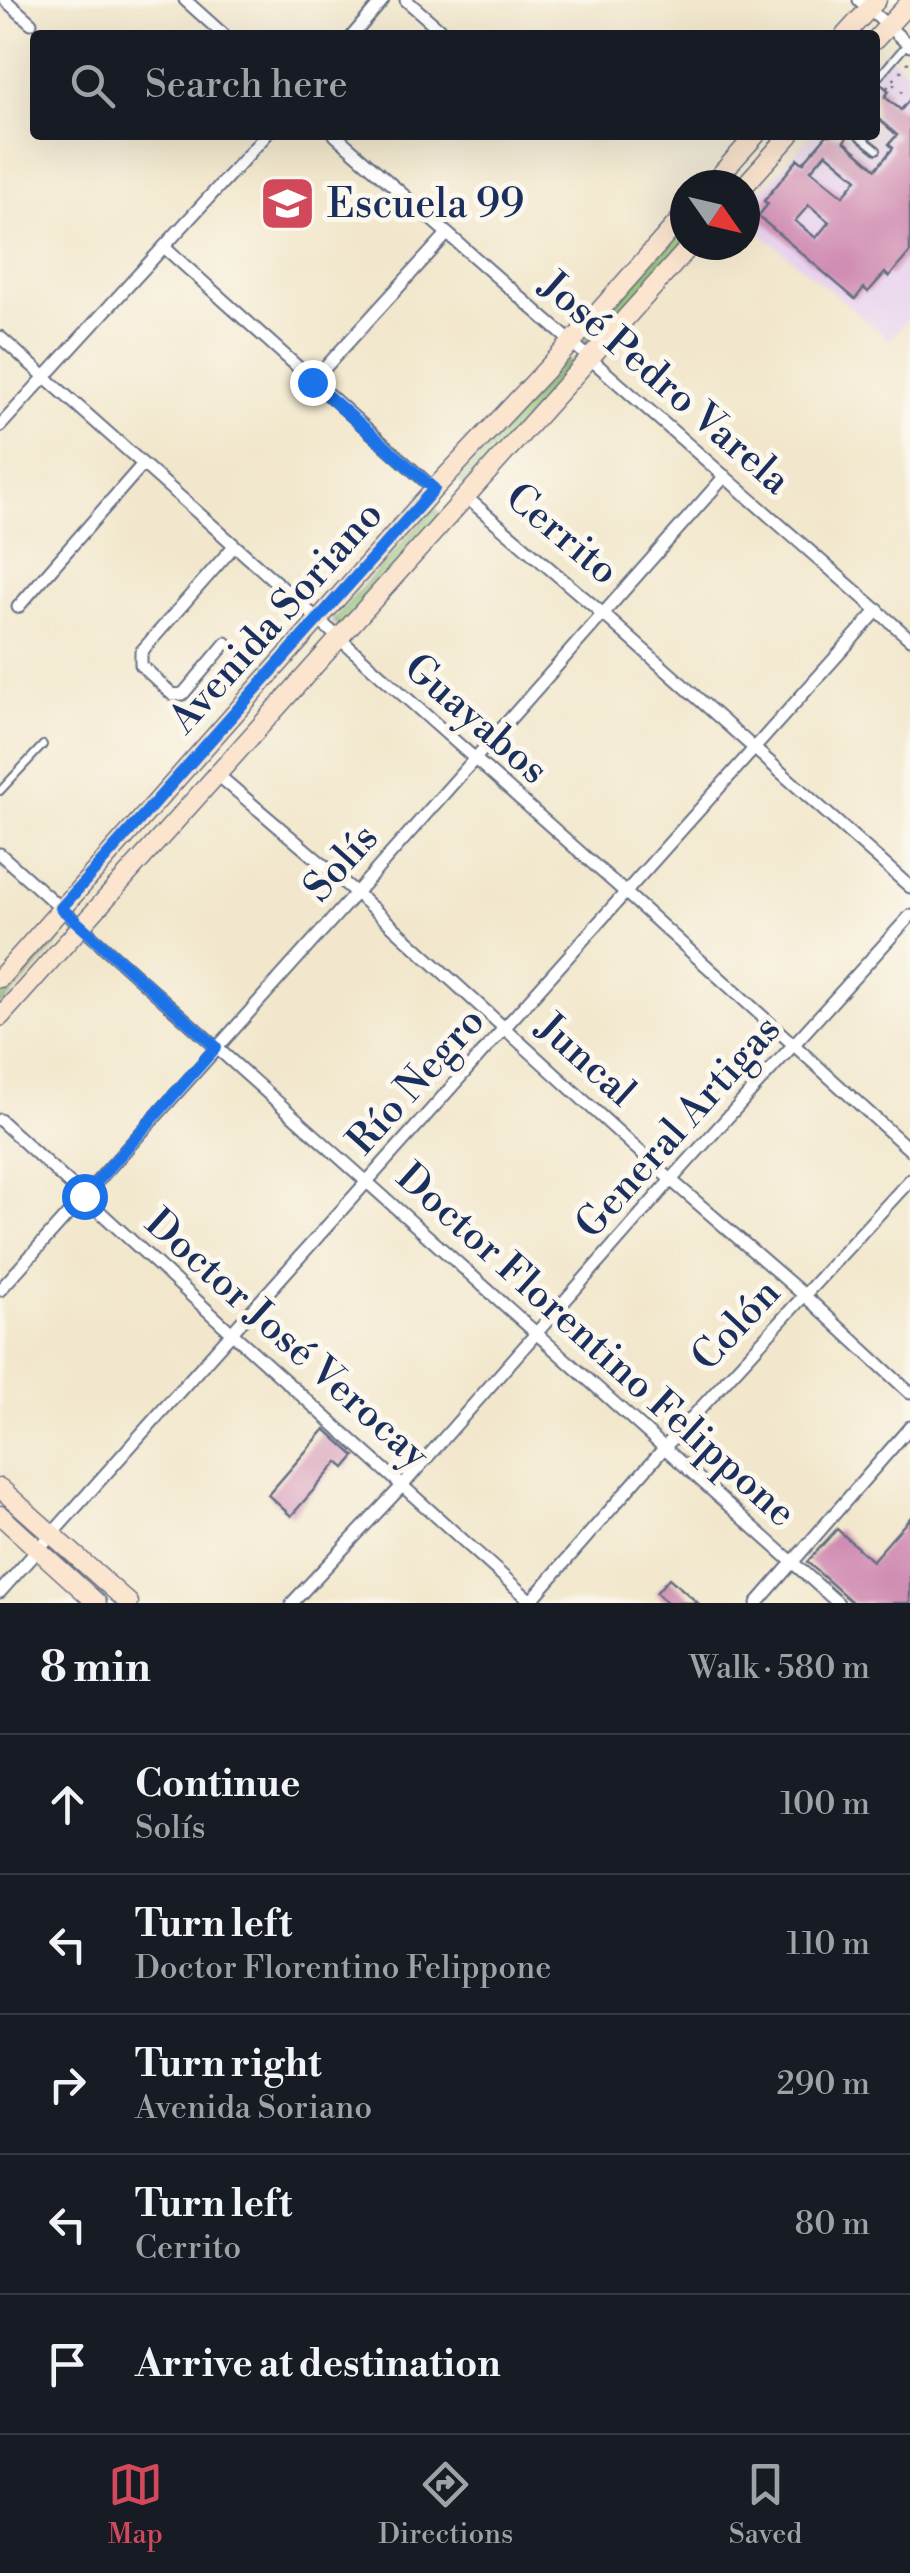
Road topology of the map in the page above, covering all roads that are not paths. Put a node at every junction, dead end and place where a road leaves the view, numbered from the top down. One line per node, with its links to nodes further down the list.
1 (5, 0): 7 (street)
2 (185, 0): 8 (street)
3 (383, 0): 9 (street)
4 (406, 0): 10 (street)
5 (910, 2): 13 (street)
6 (868, 3): 11 (street); 12 (street)
7 (31, 23)
8 (218, 30)
9 (357, 30)
10 (440, 30)
11 (849, 30)
12 (880, 30)
13 (881, 33): 14 (street)
14 (909, 45): 15 (lane)
15 (880, 76)
16 (261, 140): 26 (street)
17 (341, 140): 25 (street, José Pedro Varela)
18 (752, 140): 22 (street)
19 (786, 140): 23 (street)
20 (864, 140): 21 (lane)
21 (877, 150)
22 (724, 170)
23 (758, 170)
24 (670, 231): 29 (street, Avenida Soriano)
25 (447, 234): 29 (street, José Pedro Varela); 32 (street)
26 (164, 247): 31 (street); 32 (street, Cerrito)
27 (678, 260): 30 (street, Avenida Soriano)
28 (0, 337): 31 (street, Guayabos)
29 (570, 343): 30 (street, José Pedro Varela); 36 (street, Avenida Soriano)
30 (589, 359): 35 (street, José Pedro Varela); 37 (street, Avenida Soriano)
31 (44, 376): 33 (street); 34 (street, Guayabos)
32 (312, 382): 36 (street, Cerrito)
33 (0, 426)
34 (142, 464): 38 (street, Guayabos); 39 (street)
35 (725, 476): 40 (street, José Pedro Varela); 41 (street, Solís)
36 (434, 489): 37 (street, Cerrito); 42 (street, Avenida Soriano)
37 (466, 497): 41 (street, Cerrito); 44 (street, Avenida Soriano)
38 (234, 546): 42 (street, Guayabos); 45 (street)
39 (18, 607)
40 (878, 610): 43 (street, José Pedro Varela); 47 (street, Río Negro)
41 (603, 614): 47 (street, Cerrito); 48 (street, Solís)
42 (318, 621): 44 (street, Guayabos); 55 (street, Avenida Soriano)
43 (910, 639)
44 (339, 640): 48 (street, Guayabos); 49 (street, Avenida Soriano)
45 (226, 643)
46 (43, 746): 50 (lane)
47 (755, 750): 52 (street, Cerrito); 53 (street, Río Negro)
48 (474, 758): 53 (street, Guayabos); 54 (street, Solís)
49 (218, 774): 54 (street, Juncal); 57 (street, Avenida Soriano)
50 (0, 791)
51 (2, 861): 55 (street, Doctor Florentino Felippone)
52 (910, 887)
53 (626, 892): 60 (street, Río Negro); 61 (street, Guayabos)
54 (356, 893): 60 (street, Juncal); 62 (street, Solís)
55 (61, 908): 57 (street, Doctor Florentino Felippone); 58 (street, Avenida Soriano)
56 (910, 916): 61 (street, General Artigas)
57 (80, 926): 59 (street, Avenida Soriano); 62 (street, Doctor Florentino Felippone)
58 (0, 978)
59 (0, 1017)
60 (504, 1028): 65 (street, Juncal); 67 (street, Río Negro)
61 (792, 1046): 64 (street, Guayabos); 65 (street, General Artigas)
62 (216, 1047): 67 (street, Doctor Florentino Felippone); 68 (street, Solís)
63 (0, 1120): 68 (street, Doctor José Verocay)
64 (910, 1150)
65 (671, 1180): 70 (street, Juncal); 72 (street, General Artigas)
66 (910, 1180): 70 (street, Colón)
67 (367, 1182): 71 (street, Río Negro); 72 (street, Doctor Florentino Felippone)
68 (84, 1196): 69 (street, Solís); 71 (street, Doctor José Verocay)
69 (0, 1290)
70 (805, 1296): 73 (street, Juncal); 75 (street, Colón)
71 (232, 1333): 76 (street, Doctor José Verocay); 79 (street, Río Negro)
72 (536, 1333): 75 (street, Doctor Florentino Felippone); 76 (street, General Artigas)
73 (910, 1393)
74 (910, 1426): 81 (street)
75 (664, 1447): 81 (street, Doctor Florentino Felippone); 83 (street, Colón)
76 (402, 1486): 83 (street, Doctor José Verocay); 86 (street, General Artigas)
77 (0, 1488): 79 (street)
78 (0, 1515): 80 (street)
79 (52, 1534): 80 (street, Río Negro); 85 (street)
80 (38, 1549): 82 (street, Río Negro); 84 (street)
81 (793, 1562): 87 (street); 88 (street, Doctor Florentino Felippone)
82 (0, 1592)
83 (531, 1602)
84 (97, 1603)
85 (129, 1603)
86 (292, 1603)
87 (756, 1603)
88 (838, 1603)

